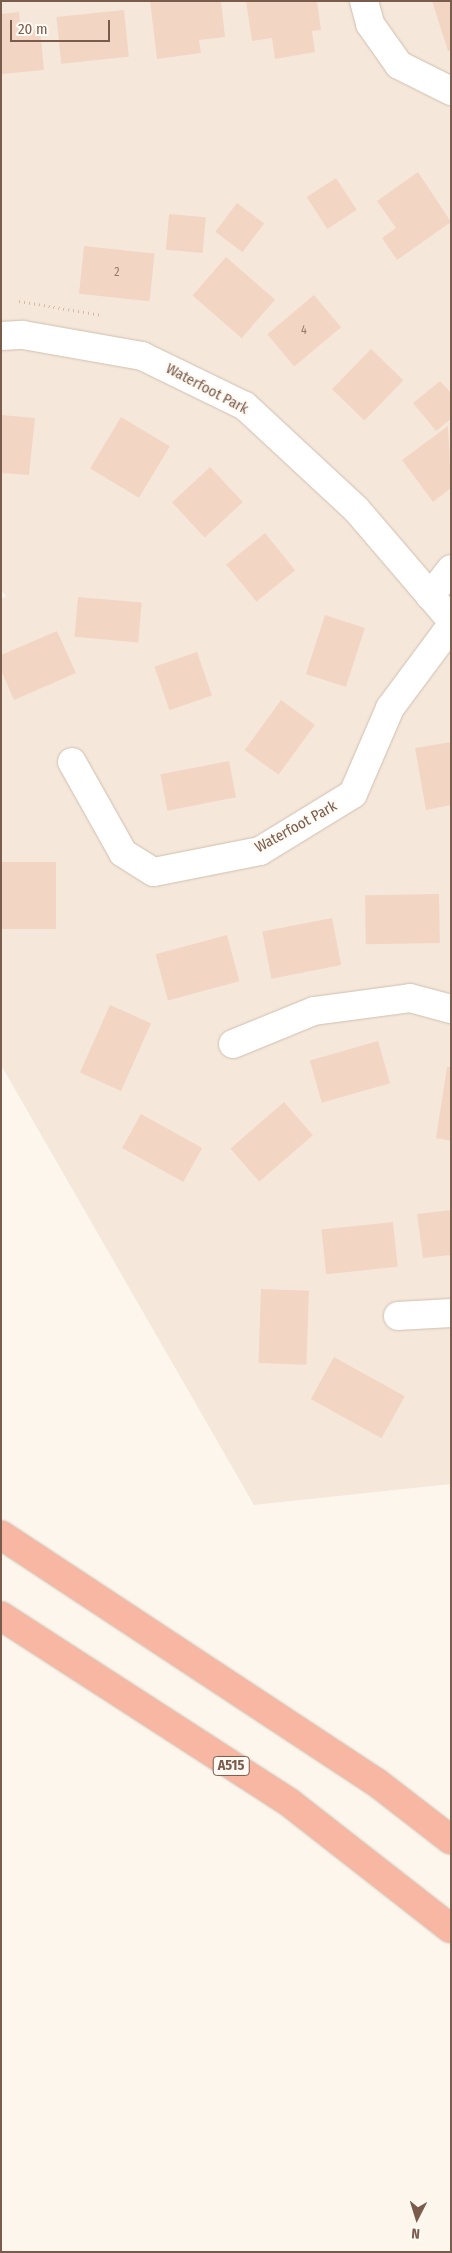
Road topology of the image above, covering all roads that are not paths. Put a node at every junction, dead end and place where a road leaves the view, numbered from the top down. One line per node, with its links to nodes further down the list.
1 (364, 1): 2 (street)
2 (451, 91)
3 (1, 336): 5 (street, Waterfoot Park)
4 (451, 569): 5 (street)
5 (430, 596): 6 (street, Waterfoot Park)
6 (451, 620)
7 (451, 626): 8 (street, Waterfoot Park)
8 (72, 762)
9 (451, 1009): 10 (street)
10 (233, 1044)
11 (451, 1313): 12 (street)
12 (398, 1316)
13 (1, 1535): 15 (highway)
14 (1, 1616): 16 (highway, A515)
15 (451, 1840)
16 (451, 1929)

